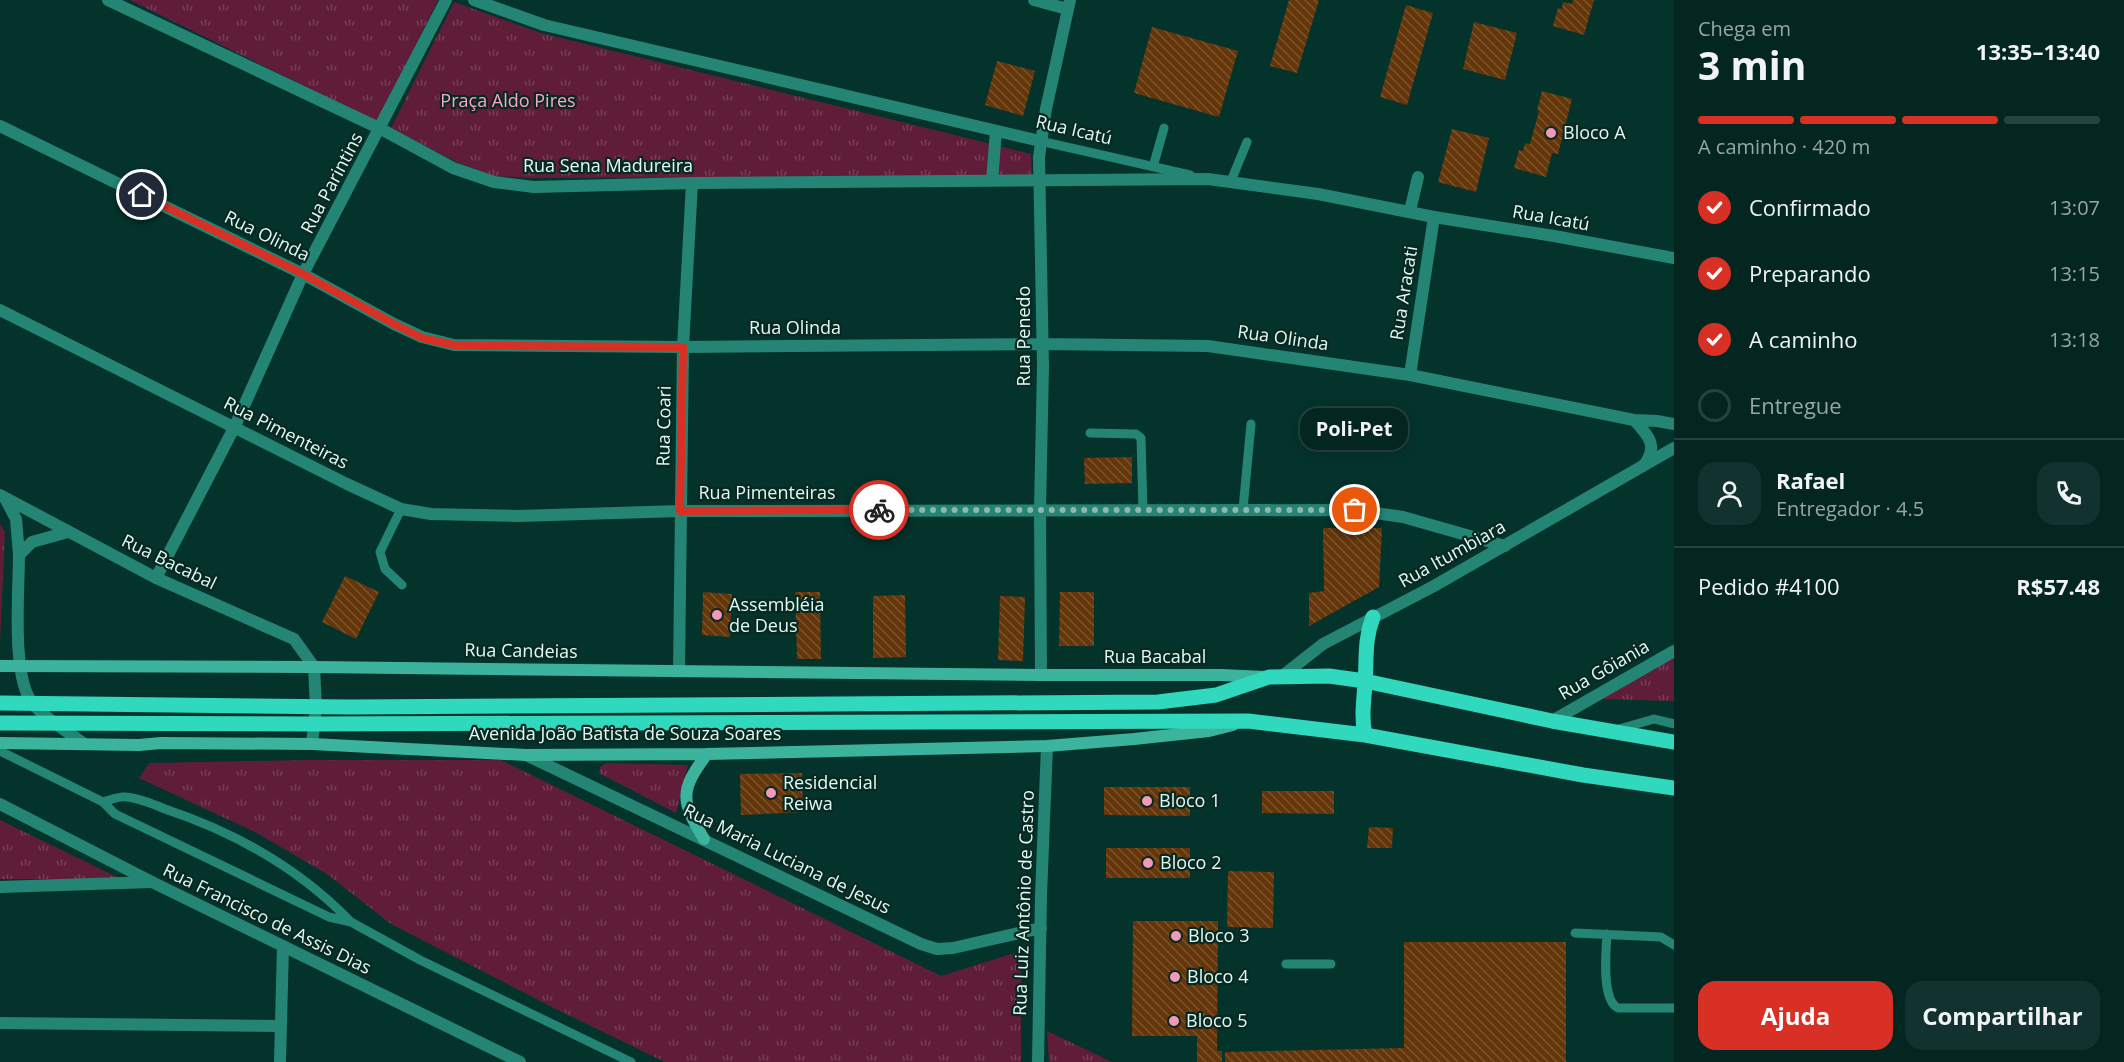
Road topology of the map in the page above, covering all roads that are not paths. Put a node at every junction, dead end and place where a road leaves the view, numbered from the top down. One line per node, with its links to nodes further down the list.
1 (108, 0): 8 (street, Rua Sena Madureira)
2 (446, 0): 8 (street, Rua Parintins)
3 (474, 0): 9 (street, Rua Icatú)
4 (1034, 0): 5 (street)
5 (1068, 4): 10 (street, Rua Penedo)
6 (0, 126): 22 (street, Rua Olinda)
7 (1164, 128): 12 (lane)
8 (381, 129): 18 (street, Rua Sena Madureira); 22 (street, Rua Parintins)
9 (996, 131): 10 (street, Rua Icatú); 15 (street)
10 (1040, 141): 12 (lane, Rua Icatú); 16 (street, Rua Penedo)
11 (1247, 142): 17 (lane)
12 (1153, 167): 14 (lane, Rua Icatú)
13 (1418, 177): 19 (street)
14 (1208, 179): 16 (street, Rua Sena Madureira); 17 (street, Rua Icatú)
15 (992, 181): 16 (street, Rua Sena Madureira); 18 (street, Rua Sena Madureira)
16 (1041, 181): 24 (street, Rua Penedo)
17 (1231, 181): 19 (street, Rua Icatú)
18 (692, 183): 25 (street, Rua Coari)
19 (1410, 211): 20 (street, Rua Icatú)
20 (1434, 217): 21 (street, Rua Icatú); 26 (street, Rua Aracati)
21 (1674, 258)
22 (303, 274): 25 (street, Rua Olinda); 30 (street, Rua Parintins)
23 (0, 310): 30 (street, Rua Pimenteiras)
24 (1043, 344): 25 (street, Rua Olinda); 26 (street, Rua Olinda); 37 (street, Rua Penedo)
25 (683, 347): 39 (street, Rua Coari)
26 (1410, 375): 27 (street, Rua Olinda)
27 (1634, 420): 29 (street, Rua Olinda); 33 (street)
28 (1251, 424): 36 (lane)
29 (1674, 424)
30 (234, 426): 35 (street, Rua Pimenteiras); 43 (street, Rua Parintins)
31 (1090, 433): 38 (lane)
32 (1674, 448): 33 (street, Rua Itumbiara)
33 (1643, 466): 41 (street, Rua Itumbiara)
34 (2, 496): 40 (street, Rua Bacabal); 42 (street)
35 (401, 509): 39 (street, Rua Pimenteiras); 44 (lane)
36 (1243, 509): 38 (street, Rua Pimenteiras); 41 (street, Rua Pimenteiras)
37 (1040, 510): 38 (street, Rua Pimenteiras); 39 (street, Rua Pimenteiras); 51 (street, Rua Penedo)
38 (1143, 510)
39 (680, 511): 50 (street, Rua Coari)
40 (68, 532): 42 (street); 43 (street, Rua Bacabal)
41 (1504, 546): 45 (street, Rua Itumbiara)
42 (20, 555): 48 (street)
43 (156, 578): 49 (street, Rua Bacabal)
44 (402, 585)
45 (1374, 617): 52 (street, Rua Itumbiara); 53 (main road)
46 (1674, 651): 58 (street, Rua Gôiania)
47 (0, 666): 48 (main road, Rua Candeias)
48 (20, 666): 49 (main road, Rua Candeias); 55 (street)
49 (315, 667): 50 (main road, Rua Candeias); 56 (street)
50 (679, 671): 51 (main road, Rua Candeias)
51 (1041, 675): 52 (main road, Rua Bacabal)
52 (1275, 677): 53 (main road); 56 (main road)
53 (1365, 681): 58 (main road); 64 (main road)
54 (0, 703): 55 (main road)
55 (32, 703): 56 (main road); 60 (street)
56 (316, 707): 61 (street)
57 (1248, 721): 61 (main road); 64 (main road); 69 (main road, Avenida João Batista de Souza Soares)
58 (1552, 721): 63 (main road)
59 (0, 723): 60 (main road)
60 (57, 724): 61 (main road); 67 (street)
61 (314, 724): 68 (street)
62 (1674, 724): 63 (lane)
63 (1611, 732): 65 (main road)
64 (1365, 735): 73 (main road)
65 (1674, 742)
66 (0, 743): 67 (main road, Avenida João Batista de Souza Soares)
67 (84, 744): 68 (main road, Avenida João Batista de Souza Soares)
68 (312, 744): 72 (main road, Avenida João Batista de Souza Soares)
69 (1047, 746): 71 (main road, Avenida João Batista de Souza Soares); 80 (street, Rua Luiz Antônio de Castro)
70 (0, 751): 74 (lane)
71 (707, 754): 72 (main road, Avenida João Batista de Souza Soares); 76 (main road)
72 (526, 755): 76 (street, Rua Maria Luciana de Jesus)
73 (1674, 788)
74 (103, 802): 79 (lane); 79 (lane)
75 (0, 804): 77 (street, Rua Francisco de Assis Dias)
76 (704, 839): 80 (street, Rua Maria Luciana de Jesus)
77 (152, 882): 78 (street); 84 (street, Rua Francisco de Assis Dias)
78 (0, 887)
79 (351, 922): 92 (lane)
80 (1041, 928): 93 (street, Rua Luiz Antônio de Castro)
81 (1575, 933): 82 (lane)
82 (1607, 934): 83 (lane); 87 (lane)
83 (1674, 945)
84 (283, 946): 89 (street); 91 (street, Rua Francisco de Assis Dias)
85 (1286, 964): 86 (lane)
86 (1331, 964)
87 (1674, 1008)
88 (0, 1023): 89 (street)
89 (280, 1026): 90 (street)
90 (280, 1062)
91 (520, 1062)
92 (631, 1062)
93 (1038, 1062)

